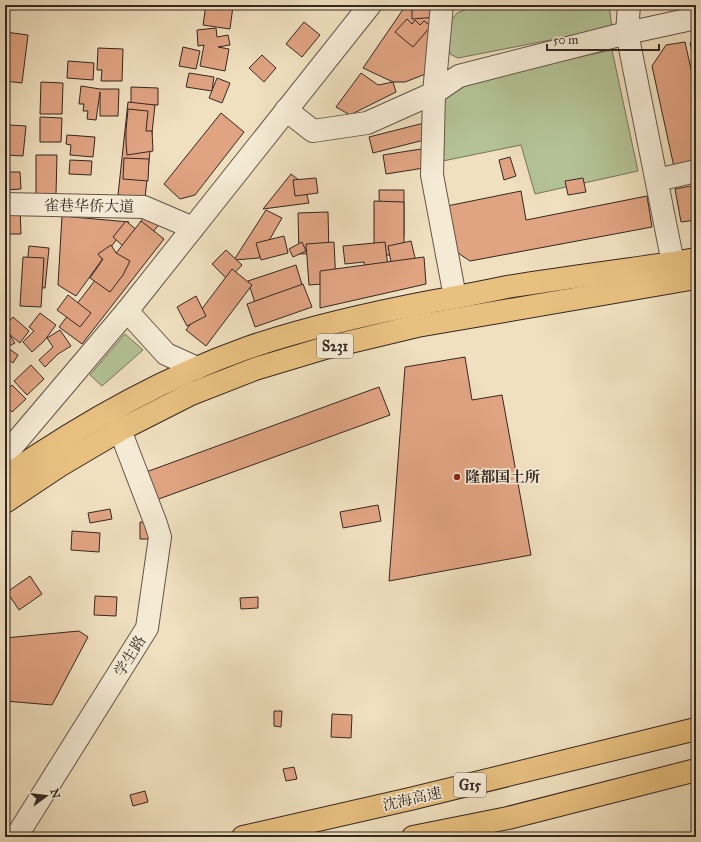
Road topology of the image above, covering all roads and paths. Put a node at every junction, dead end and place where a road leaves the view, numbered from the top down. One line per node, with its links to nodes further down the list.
1 (370, 5): 7 (street)
2 (442, 5): 6 (street)
3 (629, 5): 5 (street)
4 (696, 18): 5 (street)
5 (627, 32): 6 (street); 9 (street)
6 (434, 93): 7 (street); 15 (street)
7 (286, 110): 11 (street)
8 (696, 171): 9 (street)
9 (656, 180): 13 (street)
10 (5, 204): 11 (street, 雀巷华侨大道)
11 (193, 228): 16 (street)
12 (696, 259): 13 (main road, S231)
13 (673, 263): 15 (main road, S231)
14 (696, 278): 18 (main road, S231)
15 (455, 297): 17 (main road, S231)
16 (127, 311): 17 (street); 19 (street)
17 (197, 368): 20 (main road, S231)
18 (120, 430): 21 (main road, S231); 24 (street, 学生路)
19 (5, 455)
20 (5, 477)
21 (5, 502)
22 (696, 729): 25 (main road, 沈海高速 / G15)
23 (696, 770): 26 (main road)
24 (16, 837)
25 (243, 837)
26 (413, 837)

